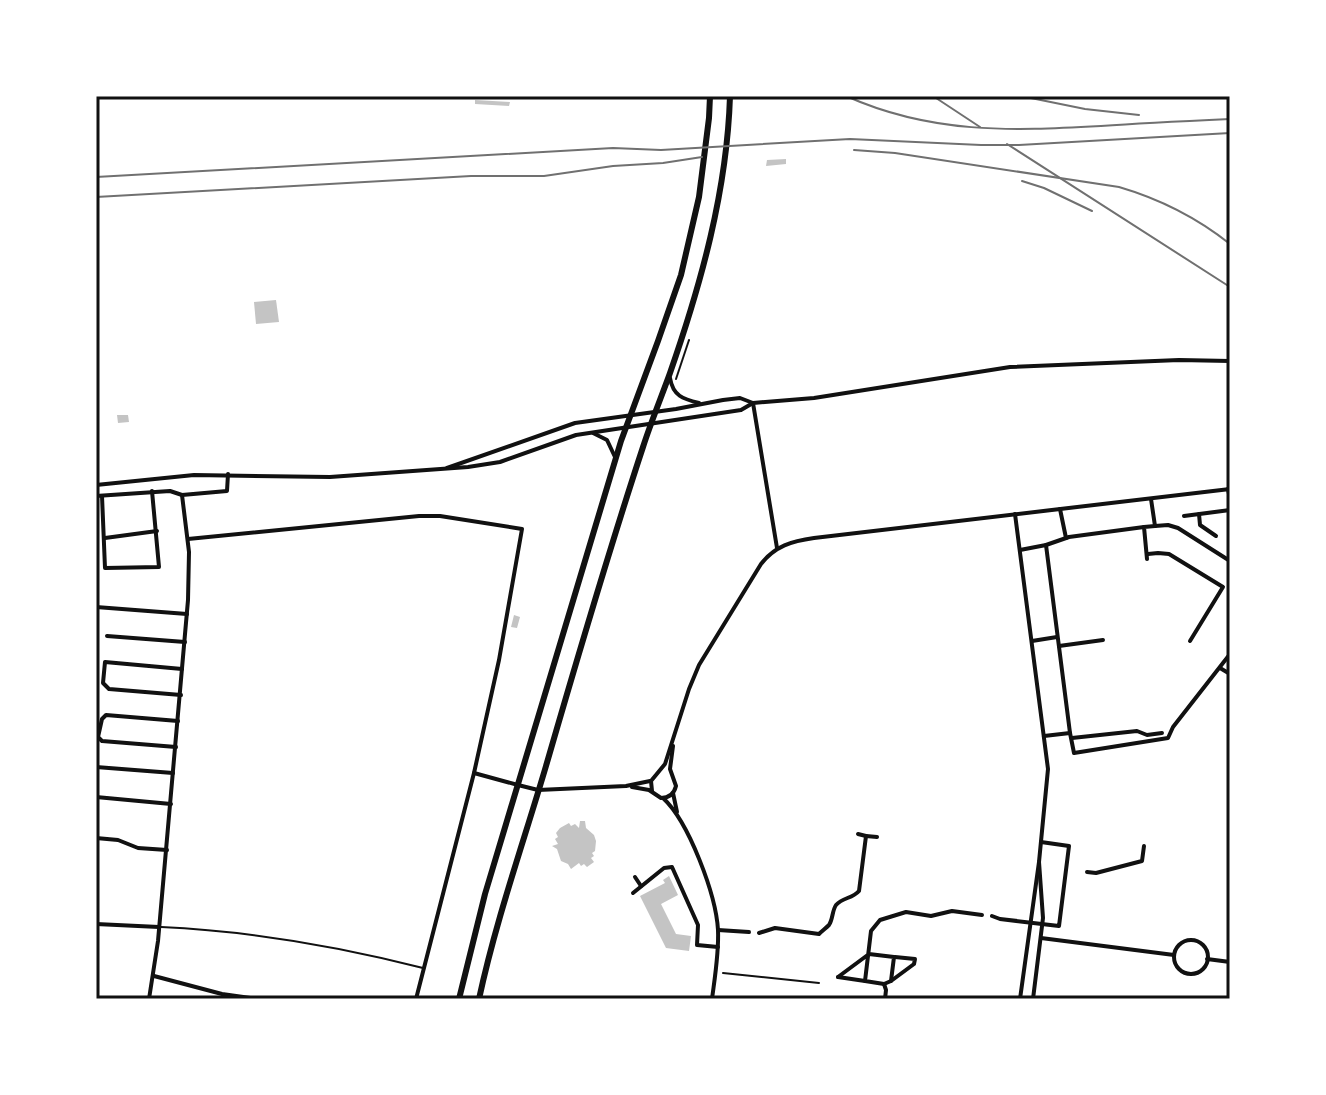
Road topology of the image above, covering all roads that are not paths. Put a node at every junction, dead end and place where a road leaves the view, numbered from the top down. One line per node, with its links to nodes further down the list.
1 (708, 96): 8 (main road)
2 (730, 96): 4 (main road)
3 (1230, 361): 5 (street)
4 (669, 374): 6 (street); 7 (main road)
5 (753, 403): 6 (street); 9 (street); 37 (street)
6 (702, 404): 7 (street)
7 (656, 411): 8 (street); 9 (main road)
8 (631, 414): 10 (main road); 12 (street)
9 (652, 423): 10 (street); 73 (main road)
10 (626, 427): 11 (street); 14 (main road)
11 (591, 432): 13 (street); 14 (street)
12 (515, 444): 13 (street); 15 (street)
13 (518, 455): 15 (street)
14 (615, 458): 71 (main road)
15 (447, 468): 16 (street)
16 (228, 474): 17 (street); 20 (street)
17 (96, 485)
18 (1229, 489): 22 (street); 23 (street)
19 (152, 491): 20 (street); 21 (street); 31 (street)
20 (182, 495): 35 (street)
21 (99, 496): 33 (street)
22 (1151, 499): 24 (street); 29 (street)
23 (1230, 499)
24 (1060, 509): 26 (street); 34 (street)
25 (1230, 510): 27 (street)
26 (1015, 514): 37 (street); 38 (street)
27 (1199, 514): 28 (street); 32 (street)
28 (1184, 516)
29 (1155, 526): 30 (street); 39 (street)
30 (1144, 527): 34 (street); 41 (street)
31 (157, 531): 33 (street); 33 (street)
32 (1216, 536)
33 (105, 538)
34 (1066, 538): 36 (street)
35 (188, 539): 43 (street); 67 (street)
36 (1046, 545): 38 (street); 45 (street)
37 (777, 548): 63 (street)
38 (1020, 550): 47 (street)
39 (1230, 561)
40 (1227, 581): 41 (street)
41 (1223, 587): 48 (street)
42 (96, 607): 43 (street)
43 (187, 614): 49 (street)
44 (107, 636): 49 (street)
45 (1058, 637): 47 (street); 50 (street)
46 (1103, 640): 50 (street)
47 (1032, 641): 61 (street)
48 (1190, 641)
49 (185, 642): 53 (street)
50 (1059, 646): 60 (street)
51 (1229, 657): 52 (street)
52 (1220, 668): 54 (street); 62 (street)
53 (183, 669): 56 (street); 57 (street)
54 (1230, 674)
55 (96, 681): 56 (street)
56 (103, 683): 57 (street)
57 (181, 695): 58 (street)
58 (178, 721): 64 (street); 64 (street)
59 (1162, 733): 62 (street)
60 (1071, 735): 61 (street); 62 (street); 62 (street)
61 (1044, 736): 84 (street)
62 (1156, 737)
63 (673, 741): 68 (street); 69 (street)
64 (176, 747): 66 (street)
65 (96, 767): 66 (street)
66 (173, 773): 78 (street)
67 (474, 773): 71 (street); 110 (street)
68 (658, 773): 69 (street); 70 (street)
69 (671, 775): 75 (street)
70 (651, 781): 72 (street); 74 (street)
71 (518, 785): 73 (street); 118 (main road)
72 (626, 786): 73 (street); 74 (street)
73 (538, 790): 119 (main road)
74 (652, 791): 77 (street)
75 (673, 793): 77 (street); 79 (street)
76 (96, 797): 78 (street)
77 (663, 798): 79 (street)
78 (171, 804): 86 (street)
79 (679, 818): 100 (street)
80 (858, 834): 81 (street)
81 (866, 836): 82 (street); 102 (street)
82 (877, 837)
83 (96, 838): 86 (street)
84 (1041, 842): 87 (street); 88 (street)
85 (1144, 846): 90 (street)
86 (167, 850): 99 (street)
87 (1039, 862): 96 (street); 98 (street)
88 (1066, 869): 89 (street); 98 (street)
89 (1073, 870)
90 (1087, 872)
91 (635, 877): 92 (street)
92 (641, 886): 93 (street); 104 (street)
93 (633, 893)
94 (982, 915): 105 (street)
95 (992, 916): 96 (street)
96 (1030, 923): 98 (street); 122 (street)
97 (96, 924): 99 (street)
98 (1043, 924): 103 (street)
99 (159, 927): 110 (lane); 111 (street)
100 (718, 930): 101 (street); 104 (street)
101 (749, 932)
102 (759, 933)
103 (1041, 938): 106 (street); 123 (street)
104 (718, 947): 120 (street)
105 (869, 954): 107 (street); 112 (street); 112 (street)
106 (1174, 955): 108 (street); 108 (street)
107 (894, 957): 113 (street); 113 (street)
108 (1207, 959): 109 (street)
109 (1230, 962)
110 (425, 968): 117 (street)
111 (154, 976): 115 (street); 116 (street)
112 (865, 981): 114 (street)
113 (891, 981): 114 (street)
114 (884, 984): 121 (street)
115 (149, 999)
116 (257, 999)
117 (416, 999)
118 (459, 999)
119 (479, 999)
120 (712, 999)
121 (885, 999)
122 (1020, 999)
123 (1033, 999)

